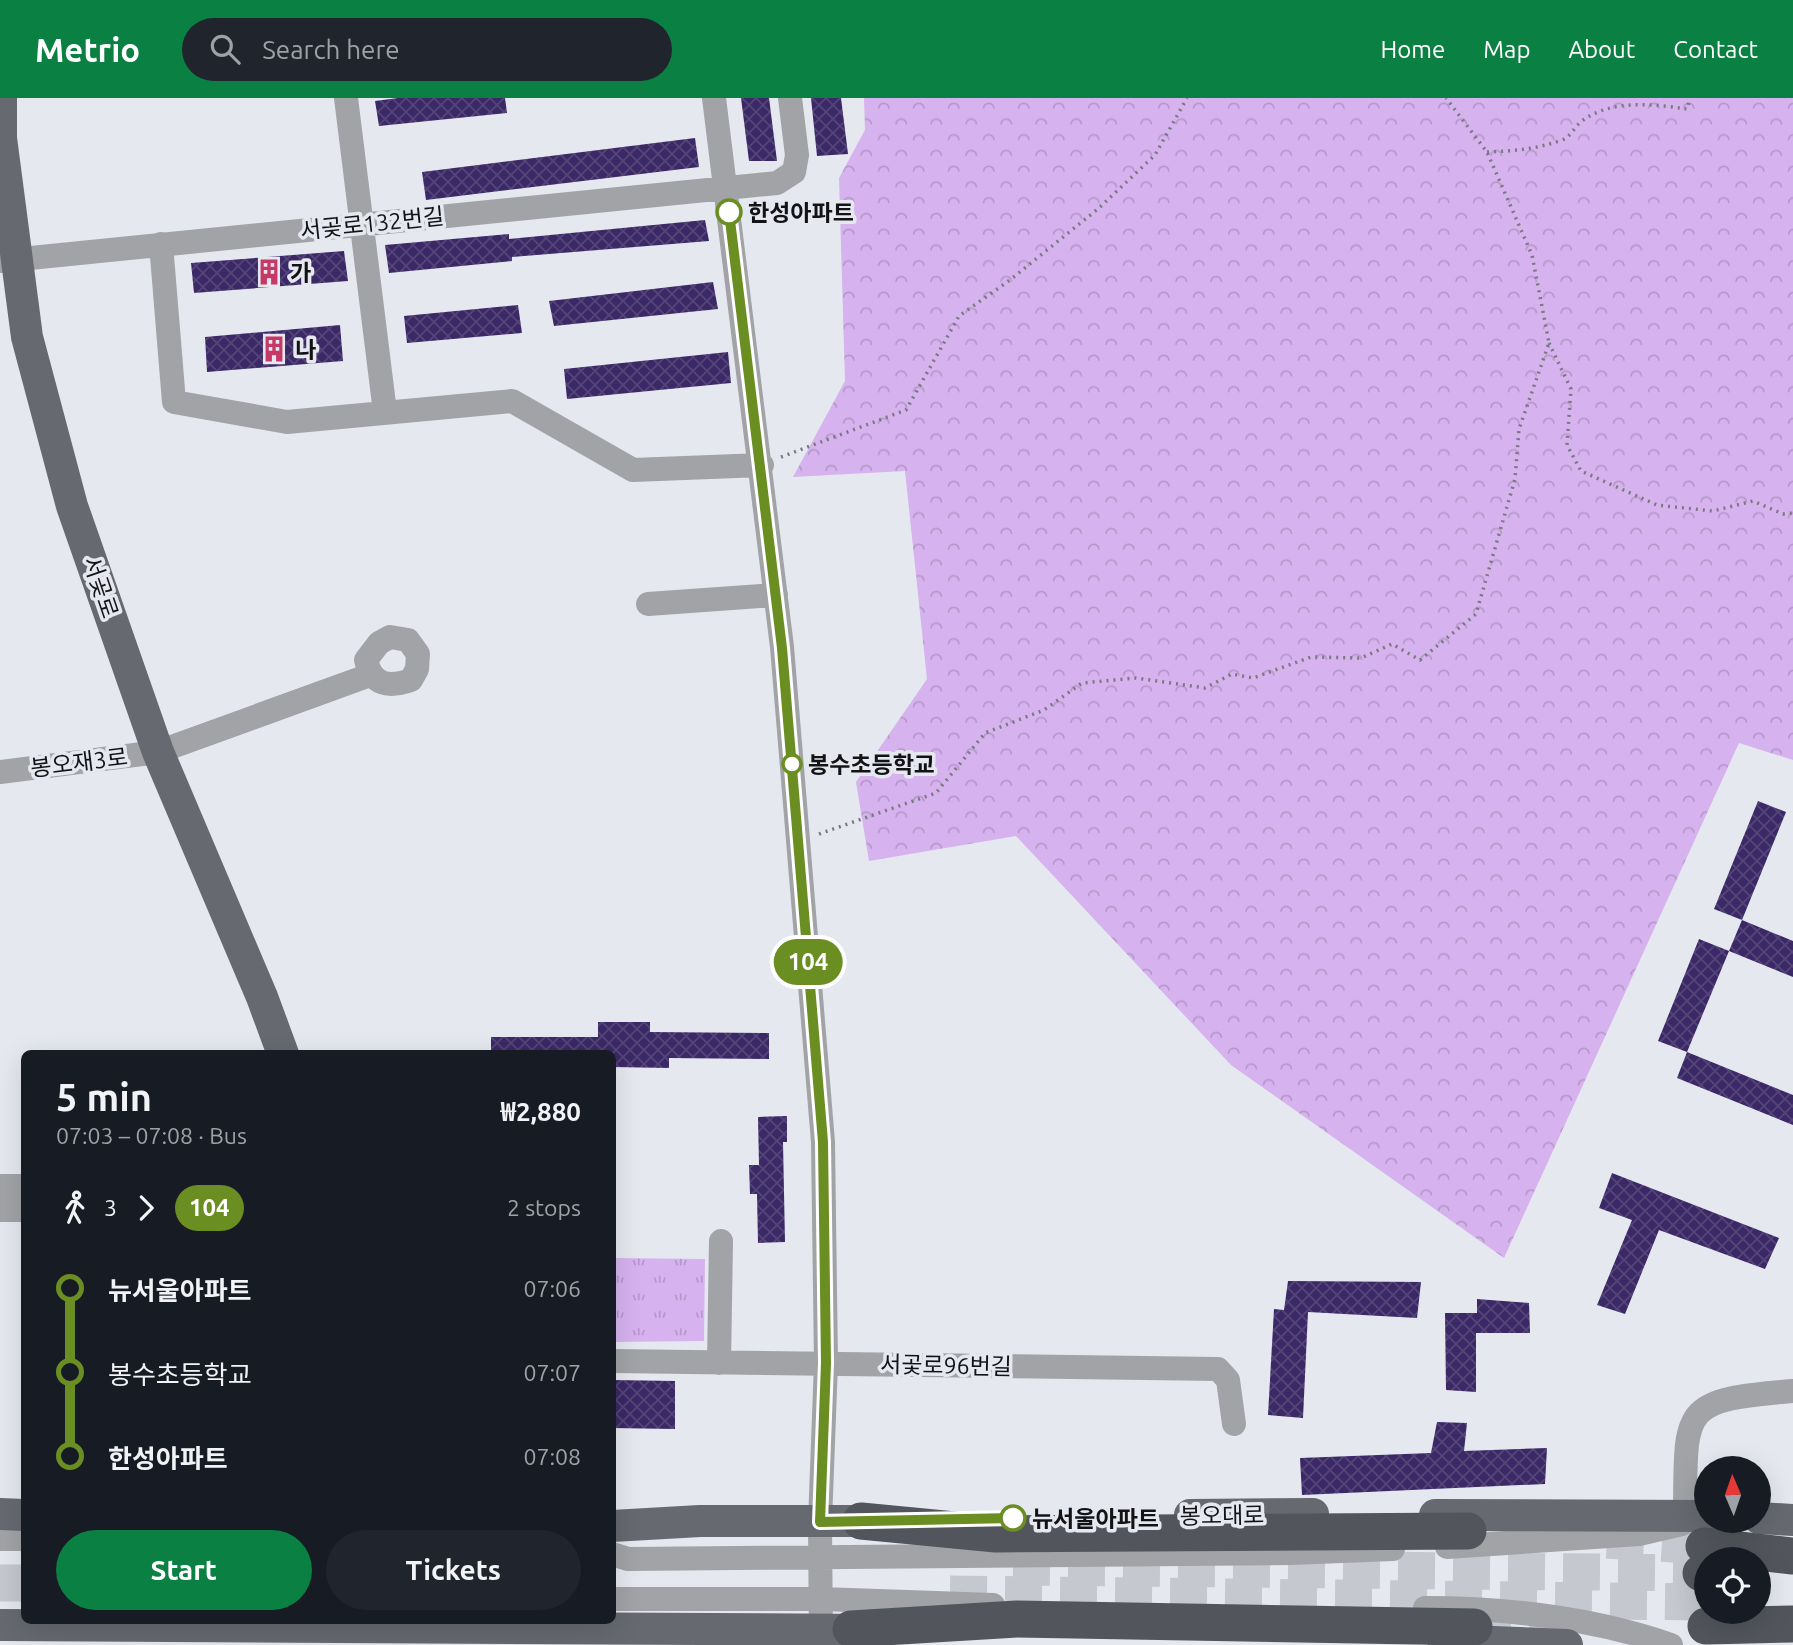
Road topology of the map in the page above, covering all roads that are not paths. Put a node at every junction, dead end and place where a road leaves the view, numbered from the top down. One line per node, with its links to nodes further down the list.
1 (1, 98): 8 (main road, 서곶로)
2 (346, 98): 6 (street)
3 (715, 98): 5 (street)
4 (790, 98): 5 (street, 서곶로132번길)
5 (726, 186): 6 (street, 서곶로132번길); 10 (street)
6 (359, 224): 7 (street, 서곶로132번길); 9 (street)
7 (161, 244): 8 (street, 서곶로132번길); 9 (street)
8 (9, 259): 14 (main road, 서곶로)
9 (385, 412): 10 (street)
10 (762, 465): 11 (street)
11 (776, 595): 12 (street); 24 (street)
12 (648, 604)
13 (370, 675): 14 (street, 봉오재3로)
14 (158, 752): 15 (street, 봉오재3로); 16 (main road, 서곶로)
15 (0, 772)
16 (282, 1050)
17 (0, 1186): 18 (street)
18 (21, 1186)
19 (0, 1210): 20 (street)
20 (21, 1210)
21 (721, 1241): 23 (street)
22 (616, 1361): 23 (street, 서곷로96번길)
23 (719, 1363): 24 (street, 서곷로96번길)
24 (826, 1363): 26 (street, 서곷로96번길); 32 (street)
25 (1793, 1391): 37 (street)
26 (1234, 1424)
27 (0, 1514): 28 (main road)
28 (21, 1515)
29 (1771, 1519): 30 (main road)
30 (1793, 1520)
31 (862, 1521): 32 (main road, 봉오대로); 34 (highway); 43 (main road, 봉오대로)
32 (820, 1522): 33 (main road, 봉오대로); 39 (street)
33 (616, 1526)
34 (1468, 1531)
35 (0, 1539): 36 (street)
36 (21, 1539)
37 (1700, 1547)
38 (616, 1555): 39 (street)
39 (820, 1555): 42 (street); 56 (street)
40 (1793, 1556): 41 (highway)
41 (1771, 1558)
42 (1694, 1560)
43 (1694, 1563)
44 (1771, 1578): 45 (highway)
45 (1793, 1579)
46 (616, 1599): 56 (street)
47 (1771, 1608): 49 (highway)
48 (1771, 1609): 54 (highway)
49 (1793, 1610)
50 (616, 1623): 56 (main road)
51 (48, 1624): 55 (main road)
52 (124, 1624): 58 (main road)
53 (519, 1624): 58 (main road)
54 (1793, 1624)
55 (0, 1625)
56 (829, 1625): 57 (highway); 59 (main road); 60 (street)
57 (1474, 1627)
58 (323, 1631)
59 (1567, 1645)
60 (1671, 1645)

